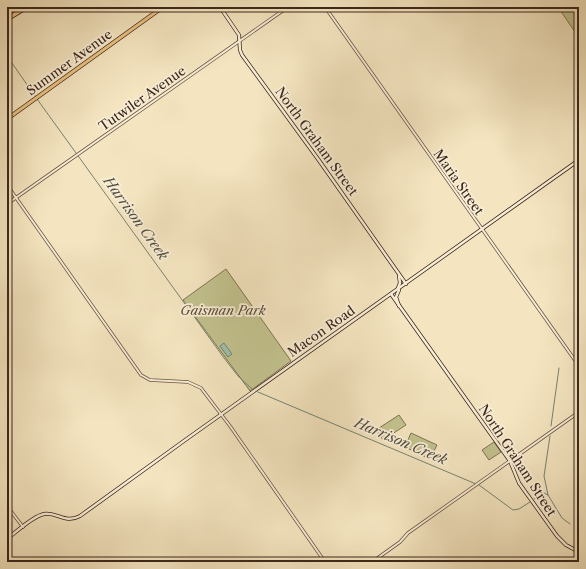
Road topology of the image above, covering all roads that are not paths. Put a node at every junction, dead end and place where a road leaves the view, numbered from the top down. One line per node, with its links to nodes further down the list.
1 (17, 7): 7 (highway)
2 (27, 7): 8 (highway)
3 (163, 7): 10 (main road, Summer Avenue)
4 (220, 7): 9 (main road, North Graham Street)
5 (288, 7): 9 (street, Tutwiler Avenue)
6 (325, 7): 15 (street, Maria Street)
7 (7, 13)
8 (7, 19)
9 (240, 40): 13 (street, Tutwiler Avenue); 16 (main road, North Graham Street)
10 (7, 119)
11 (579, 160): 15 (main road, Macon Road)
12 (7, 186): 13 (street)
13 (15, 198): 14 (street, Tutwiler Avenue); 23 (street)
14 (7, 204)
15 (482, 230): 17 (main road, Macon Road); 21 (street, Maria Street)
16 (399, 273): 17 (main road, North Graham Street); 18 (main road)
17 (406, 284): 18 (main road, Macon Road)
18 (399, 288): 19 (main road, Macon Road); 20 (main road)
19 (391, 294): 20 (main road, North Graham Street); 23 (main road, Macon Road)
20 (399, 306): 24 (main road, North Graham Street)
21 (579, 366)
22 (579, 412): 24 (street)
23 (221, 415): 26 (main road, Macon Road); 29 (street)
24 (510, 461): 28 (main road, North Graham Street); 30 (street)
25 (7, 506): 26 (street)
26 (23, 527): 27 (main road)
27 (7, 539)
28 (579, 552)
29 (325, 562)
30 (372, 562)

